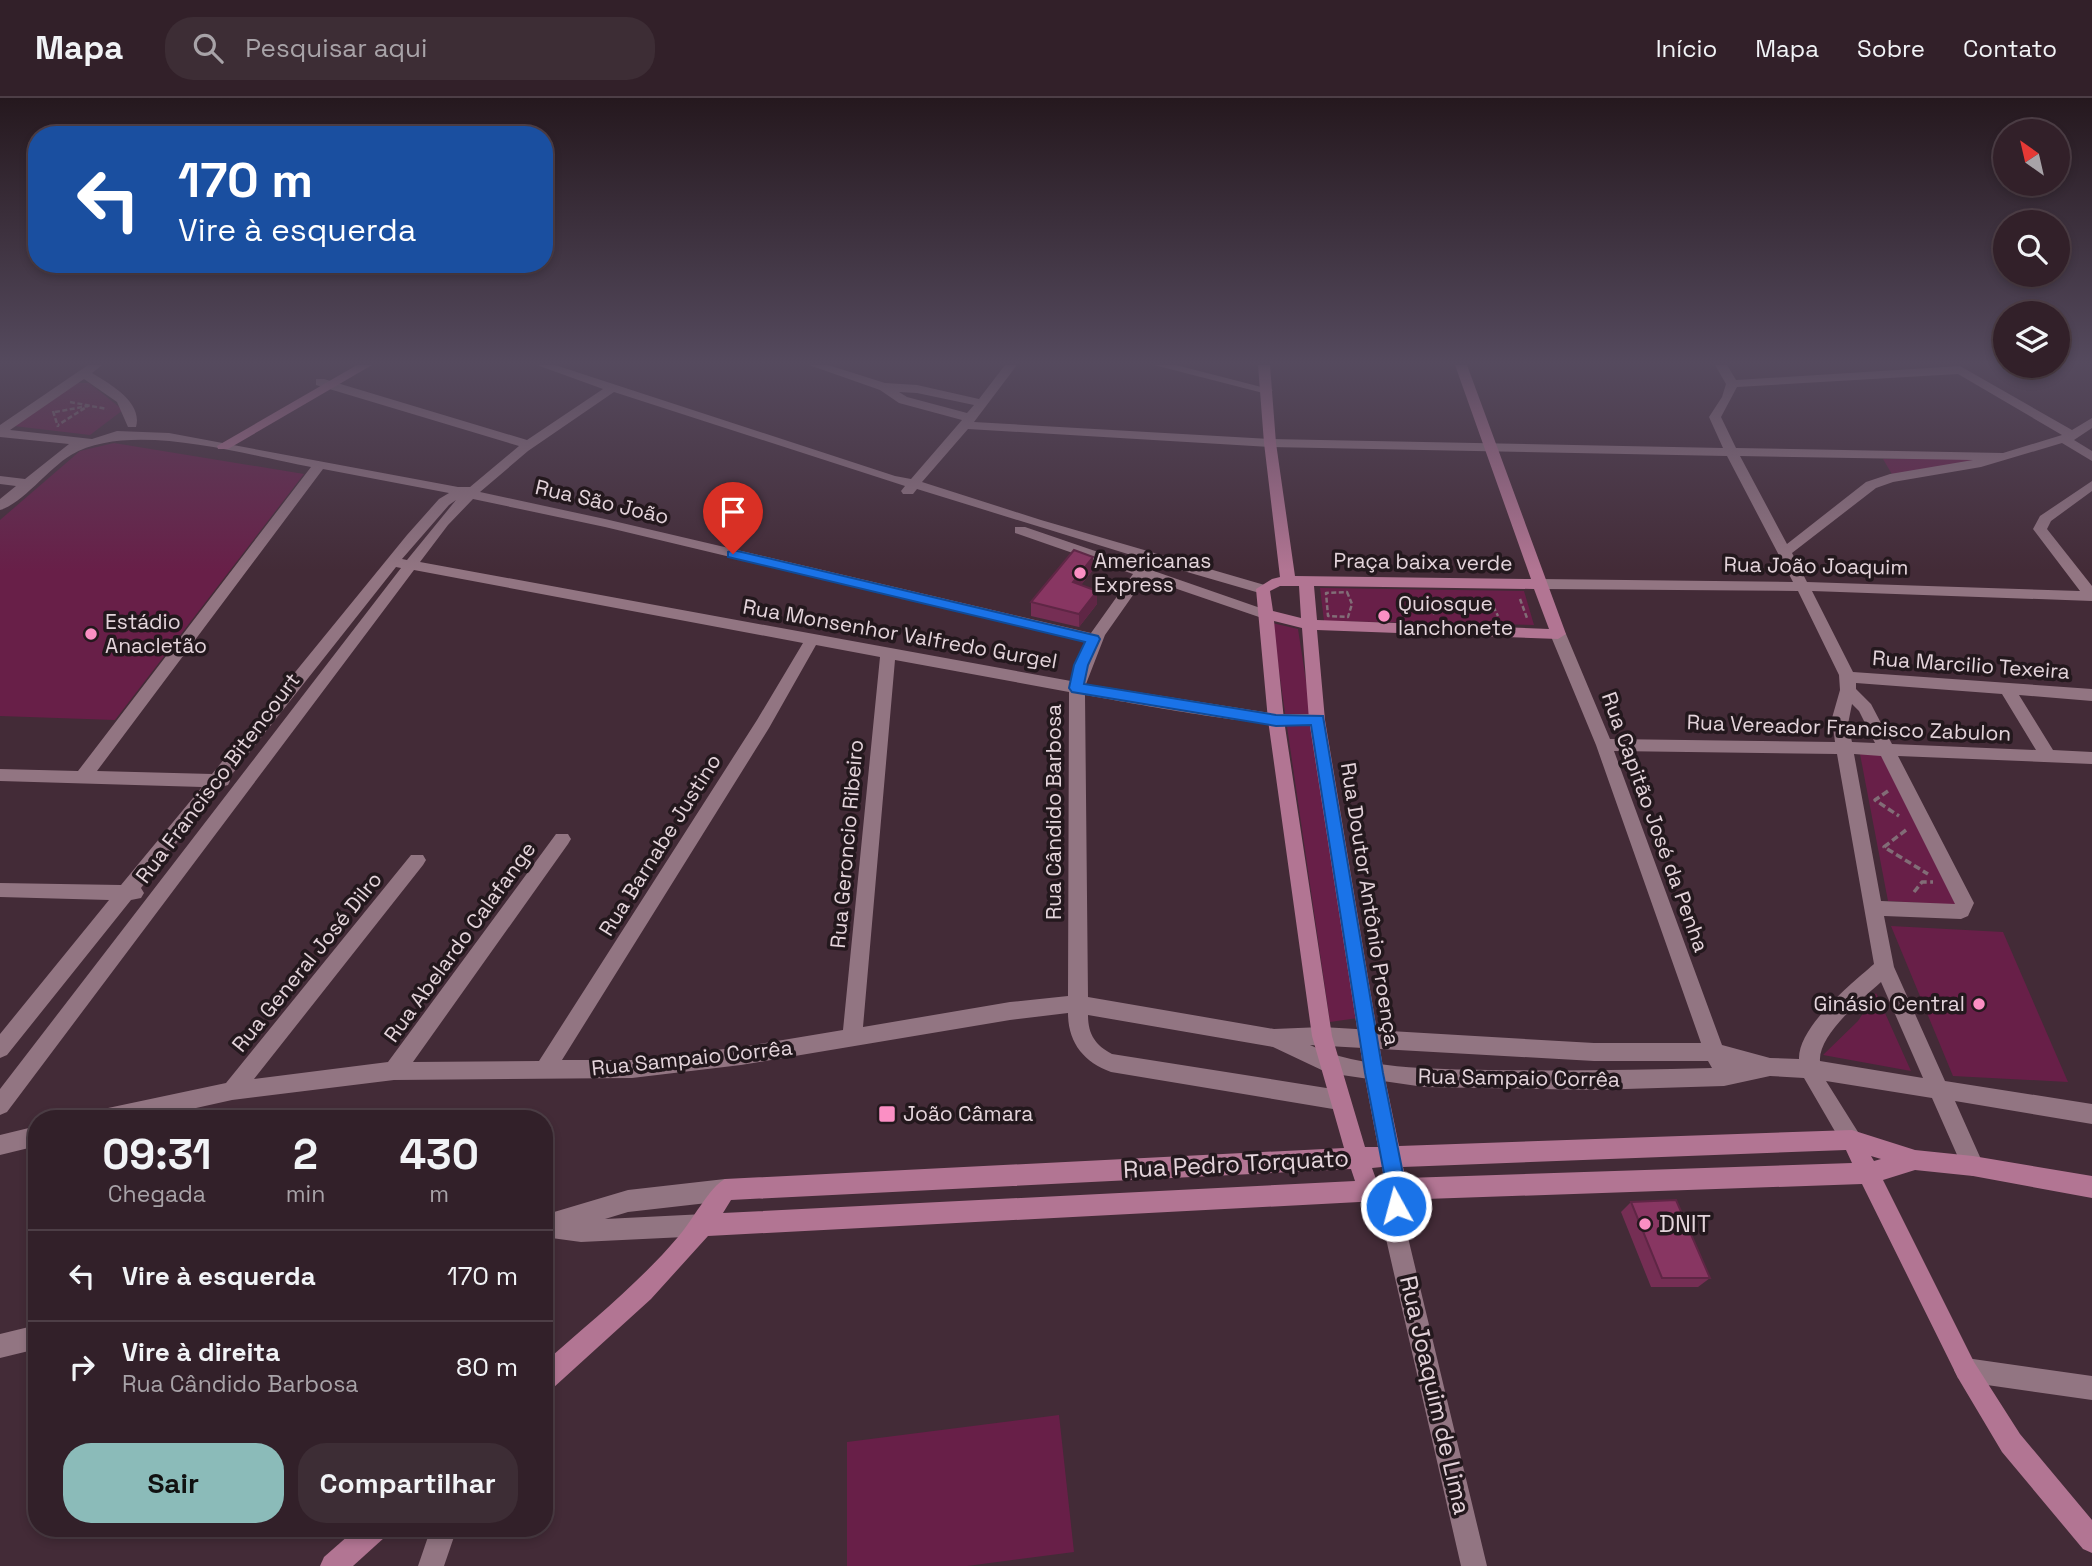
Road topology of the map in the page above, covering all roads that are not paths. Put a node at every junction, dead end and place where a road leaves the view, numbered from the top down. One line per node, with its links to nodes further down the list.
1 (10, 434): 18 (street)
2 (108, 434): 18 (street)
3 (163, 434): 15 (street)
4 (237, 434): 20 (main road)
5 (491, 434): 19 (street)
6 (542, 434): 19 (street, Rua Francisco Bitencourt)
7 (751, 434): 31 (street)
8 (957, 434): 31 (street)
9 (1140, 434): 17 (street)
10 (1269, 434): 17 (main road)
11 (1485, 434): 21 (main road, Rua Capitão José da Penha)
12 (1723, 434): 22 (street)
13 (2062, 434): 16 (street)
14 (2074, 434): 16 (street)
15 (169, 437): 18 (street); 20 (street, Rua São João)
16 (2068, 437): 24 (street); 25 (street)
17 (1270, 443): 21 (street); 39 (main road)
18 (81, 444): 29 (street)
19 (526, 444): 32 (street, Rua Francisco Bitencourt)
20 (216, 445): 26 (street, Rua São João)
21 (1489, 446): 22 (street); 41 (main road, Rua Capitão José da Penha)
22 (1732, 453): 23 (street); 35 (street)
23 (1873, 455): 24 (street); 27 (street)
24 (2002, 457): 27 (street)
25 (2092, 457)
26 (319, 465): 32 (street, Rua São João); 63 (street)
27 (1890, 478): 35 (street)
28 (0, 480): 29 (street)
29 (29, 484): 33 (street)
30 (2092, 485): 44 (street)
31 (911, 487): 34 (street)
32 (469, 489): 37 (street, Rua Francisco Bitencourt); 48 (street, Rua São João)
33 (0, 506)
34 (1032, 528): 36 (street); 38 (street)
35 (1783, 553): 42 (street)
36 (1153, 558): 38 (street, Rua Cândido Barbosa); 43 (street)
37 (402, 563): 49 (street, Rua Monsenhor Valfredo Gurgel); 64 (street, Rua Francisco Bitencourt); 65 (street, Rua Francisco Bitencourt)
38 (1142, 572): 45 (street); 48 (street, Rua Cândido Barbosa)
39 (1288, 581): 40 (main road, Praça baixa verde); 43 (main road, Praça baixa verde)
40 (1306, 581): 41 (main road, Praça baixa verde); 46 (main road, Praça baixa verde)
41 (1539, 584): 42 (street, Rua João Joaquim); 47 (main road, Rua Capitão José da Penha)
42 (1802, 587): 44 (street, Rua João Joaquim); 51 (street)
43 (1263, 589): 45 (main road)
44 (2092, 596)
45 (1265, 614): 46 (main road); 55 (main road)
46 (1309, 625): 47 (main road); 56 (main road, Rua Doutor Antônio Proença)
47 (1559, 634): 57 (street, Rua Capitão José da Penha)
48 (1093, 639): 52 (street, Rua Cândido Barbosa)
49 (811, 641): 50 (street, Rua Monsenhor Valfredo Gurgel); 84 (street, Rua Barnabe Justino)
50 (888, 655): 52 (street, Rua Monsenhor Valfredo Gurgel); 75 (street, Rua Geroncio Ribeiro)
51 (1847, 684): 53 (street, Rua Marcilio Texeira); 58 (street); 59 (street)
52 (1077, 688): 55 (street, Rua Monsenhor Valfredo Gurgel); 73 (street, Rua Cândido Barbosa)
53 (2007, 689): 54 (street, Rua Marcilio Texeira); 60 (street)
54 (2092, 695)
55 (1276, 720): 56 (street, Rua Monsenhor Valfredo Gurgel); 74 (main road)
56 (1317, 720): 77 (main road, Rua Doutor Antônio Proença)
57 (1604, 745): 58 (street, Rua Vereador Francisco Zabulon); 79 (street, Rua Capitão José da Penha)
58 (1843, 748): 59 (street, Rua Vereador Francisco Zabulon); 71 (street)
59 (1889, 750): 60 (street, Rua Vereador Francisco Zabulon); 71 (street)
60 (2049, 757): 61 (street, Rua Vereador Francisco Zabulon)
61 (2092, 758)
62 (0, 775): 63 (street)
63 (83, 777): 64 (street)
64 (215, 781): 65 (street); 69 (street, Rua Francisco Bitencourt)
65 (243, 782): 70 (street, Rua Francisco Bitencourt)
66 (562, 839): 83 (street, Rua Abelardo Calafange)
67 (416, 860): 88 (street, Rua General José Dilro)
68 (0, 890): 69 (street)
69 (127, 892): 70 (street); 78 (street, Rua Francisco Bitencourt)
70 (159, 895): 90 (street, Rua Francisco Bitencourt)
71 (1875, 908): 72 (street)
72 (1884, 967): 82 (street); 87 (street)
73 (1076, 1004): 75 (street, Rua Sampaio Corrêa); 76 (street, Rua Sampaio Corrêa); 89 (street, Rua Cândido Barbosa)
74 (1322, 1036): 76 (street, Rua Sampaio Corrêa); 77 (street, Rua Sampaio Corrêa); 80 (main road)
75 (852, 1037): 84 (street, Rua Sampaio Corrêa)
76 (1275, 1038): 80 (street, Rua Sampaio Corrêa)
77 (1370, 1039): 79 (street, Rua Sampaio Corrêa); 85 (main road, Rua Doutor Antônio Proença)
78 (0, 1049)
79 (1715, 1052): 81 (street, Rua Sampaio Corrêa); 86 (street, Rua Capitão José da Penha)
80 (1328, 1065): 85 (street, Rua Sampaio Corrêa); 89 (main road)
81 (1770, 1067): 82 (street, Rua Sampaio Corrêa); 86 (street, Rua Sampaio Corrêa)
82 (1811, 1069): 87 (street, Rua Sampaio Corrêa); 94 (street)
83 (394, 1071): 84 (street, Rua Sampaio Corrêa); 88 (street, Rua Sampaio Corrêa)
84 (544, 1071)
85 (1374, 1073): 86 (street, Rua Sampaio Corrêa); 98 (main road, Rua Doutor Antônio Proença)
86 (1724, 1077)
87 (1941, 1090): 92 (street, Rua Sampaio Corrêa); 101 (street)
88 (233, 1091): 91 (street, Rua Sampaio Corrêa)
89 (1339, 1100): 99 (main road)
90 (0, 1105)
91 (145, 1110)
92 (2092, 1114)
93 (28, 1138): 95 (street)
94 (1852, 1140): 96 (main road, Rua Pedro Torquato); 100 (main road, Rua Pedro Torquato); 102 (main road)
95 (0, 1144)
96 (1694, 1147): 97 (main road, Rua Pedro Torquato); 103 (main road)
97 (1552, 1152): 98 (main road, Rua Pedro Torquato); 104 (main road)
98 (1389, 1157): 99 (main road, Rua Pedro Torquato); 106 (main road, Rua Doutor Antônio Proença)
99 (1357, 1158): 107 (main road, Rua Pedro Torquato); 108 (main road)
100 (1915, 1160): 101 (main road, Rua Pedro Torquato); 102 (main road, Rua Pedro Torquato)
101 (1973, 1166): 105 (main road, Rua Pedro Torquato)
102 (1870, 1173): 103 (main road, Rua Pedro Torquato); 116 (main road)
103 (1706, 1178): 104 (main road, Rua Pedro Torquato)
104 (1562, 1184): 106 (main road, Rua Pedro Torquato)
105 (2092, 1186)
106 (1396, 1189): 108 (main road, Rua Pedro Torquato); 111 (street, Rua Joaquim de Lima)
107 (725, 1190): 109 (street, Rua Pedro Torquato); 110 (main road)
108 (1370, 1191): 110 (main road, Rua Pedro Torquato); 111 (street, Rua Joaquim de Lima)
109 (553, 1224)
110 (705, 1225): 112 (street, Rua Pedro Torquato); 115 (main road)
111 (1394, 1225): 123 (street, Rua Joaquim de Lima)
112 (553, 1227)
113 (28, 1339): 114 (street)
114 (0, 1346)
115 (553, 1370)
116 (1966, 1370): 117 (street); 120 (main road)
117 (2092, 1388)
118 (368, 1537): 121 (main road)
119 (441, 1537): 122 (street)
120 (2092, 1540)
121 (344, 1563)
122 (431, 1566)
123 (1474, 1566)

